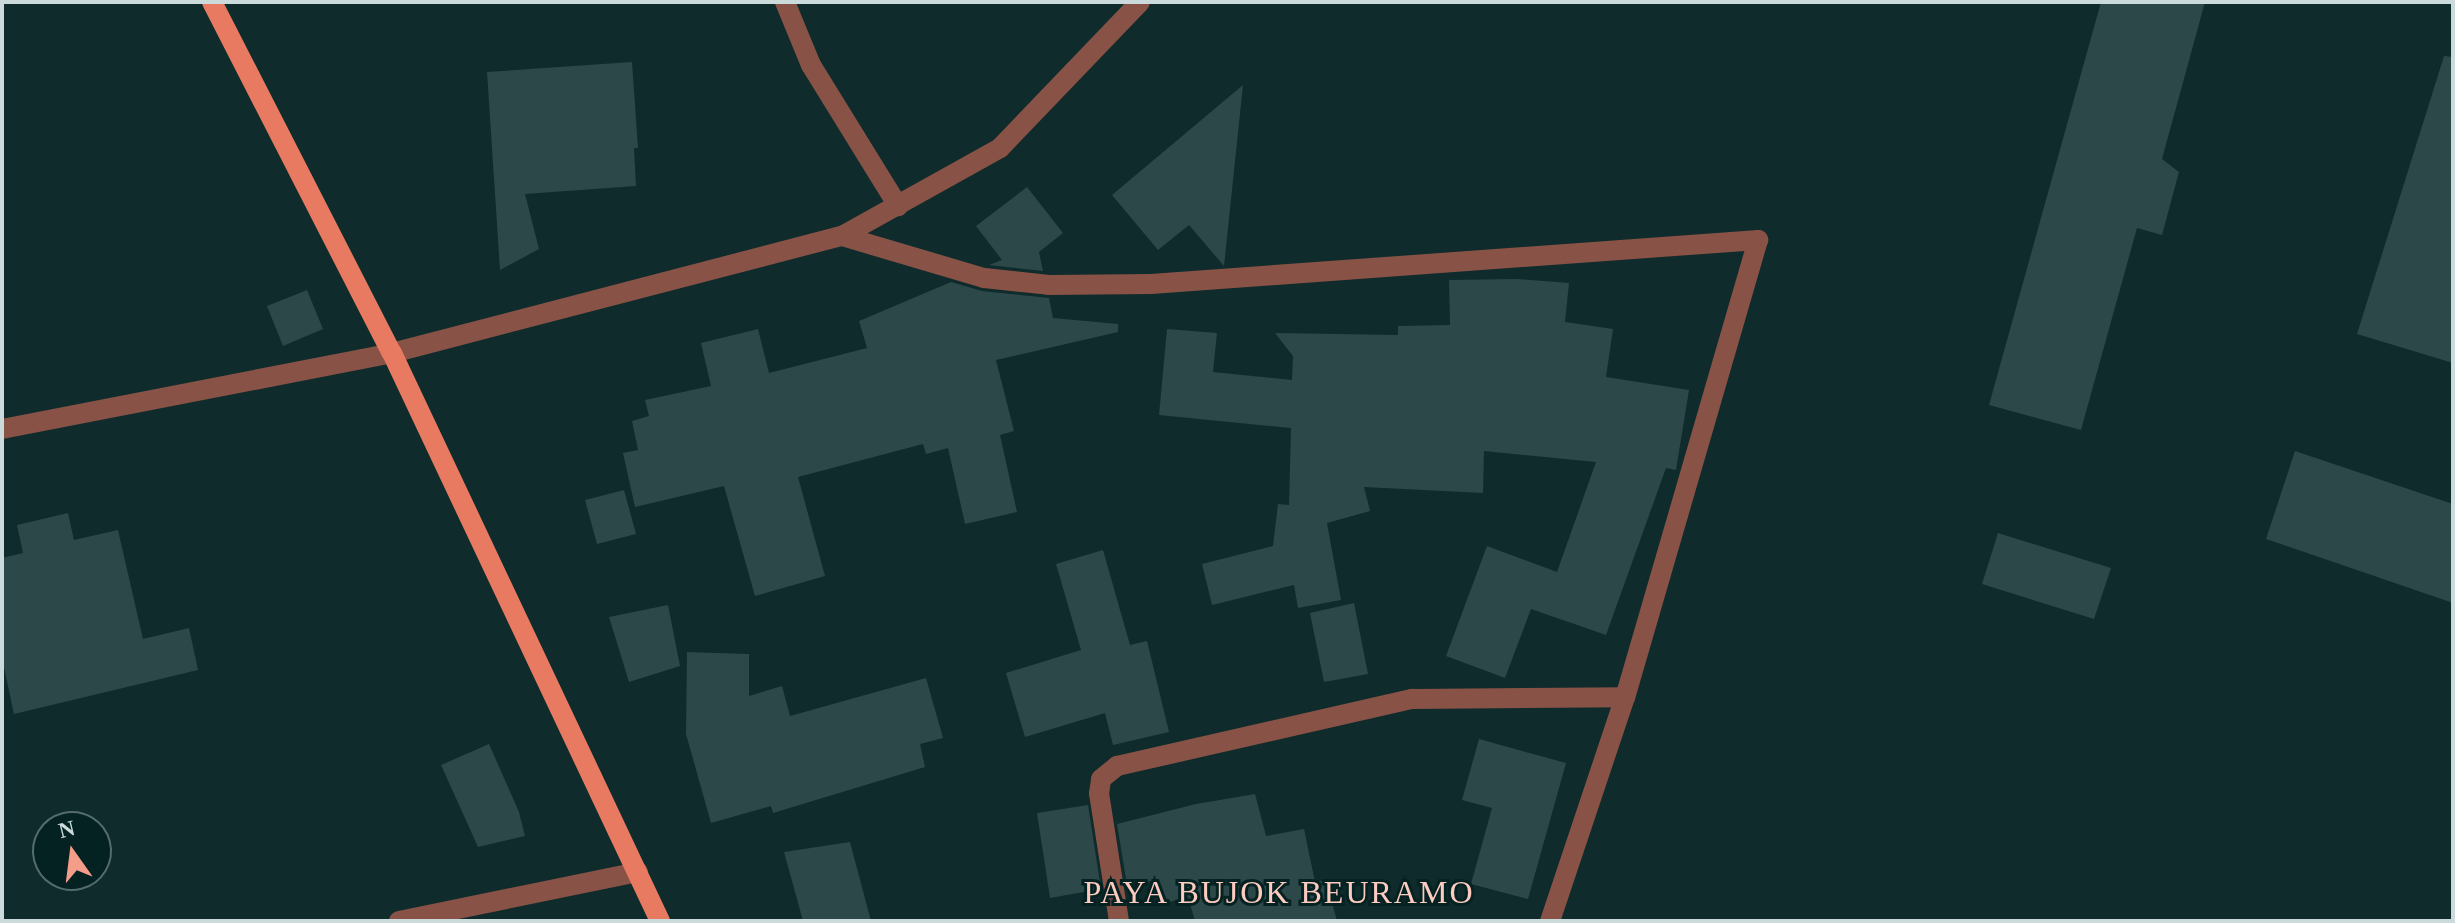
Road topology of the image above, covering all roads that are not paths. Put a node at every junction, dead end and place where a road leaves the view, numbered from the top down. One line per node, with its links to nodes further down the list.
1 (212, 2): 6 (main road)
2 (785, 2): 4 (street)
3 (1140, 2): 4 (street)
4 (898, 206): 5 (street)
5 (842, 236): 6 (street); 8 (street)
6 (392, 353): 7 (street); 9 (main road)
7 (2, 429)
8 (1625, 697): 12 (street); 13 (street)
9 (638, 872): 10 (street); 11 (main road)
10 (399, 921)
11 (660, 921)
12 (1119, 921)
13 (1550, 921)

